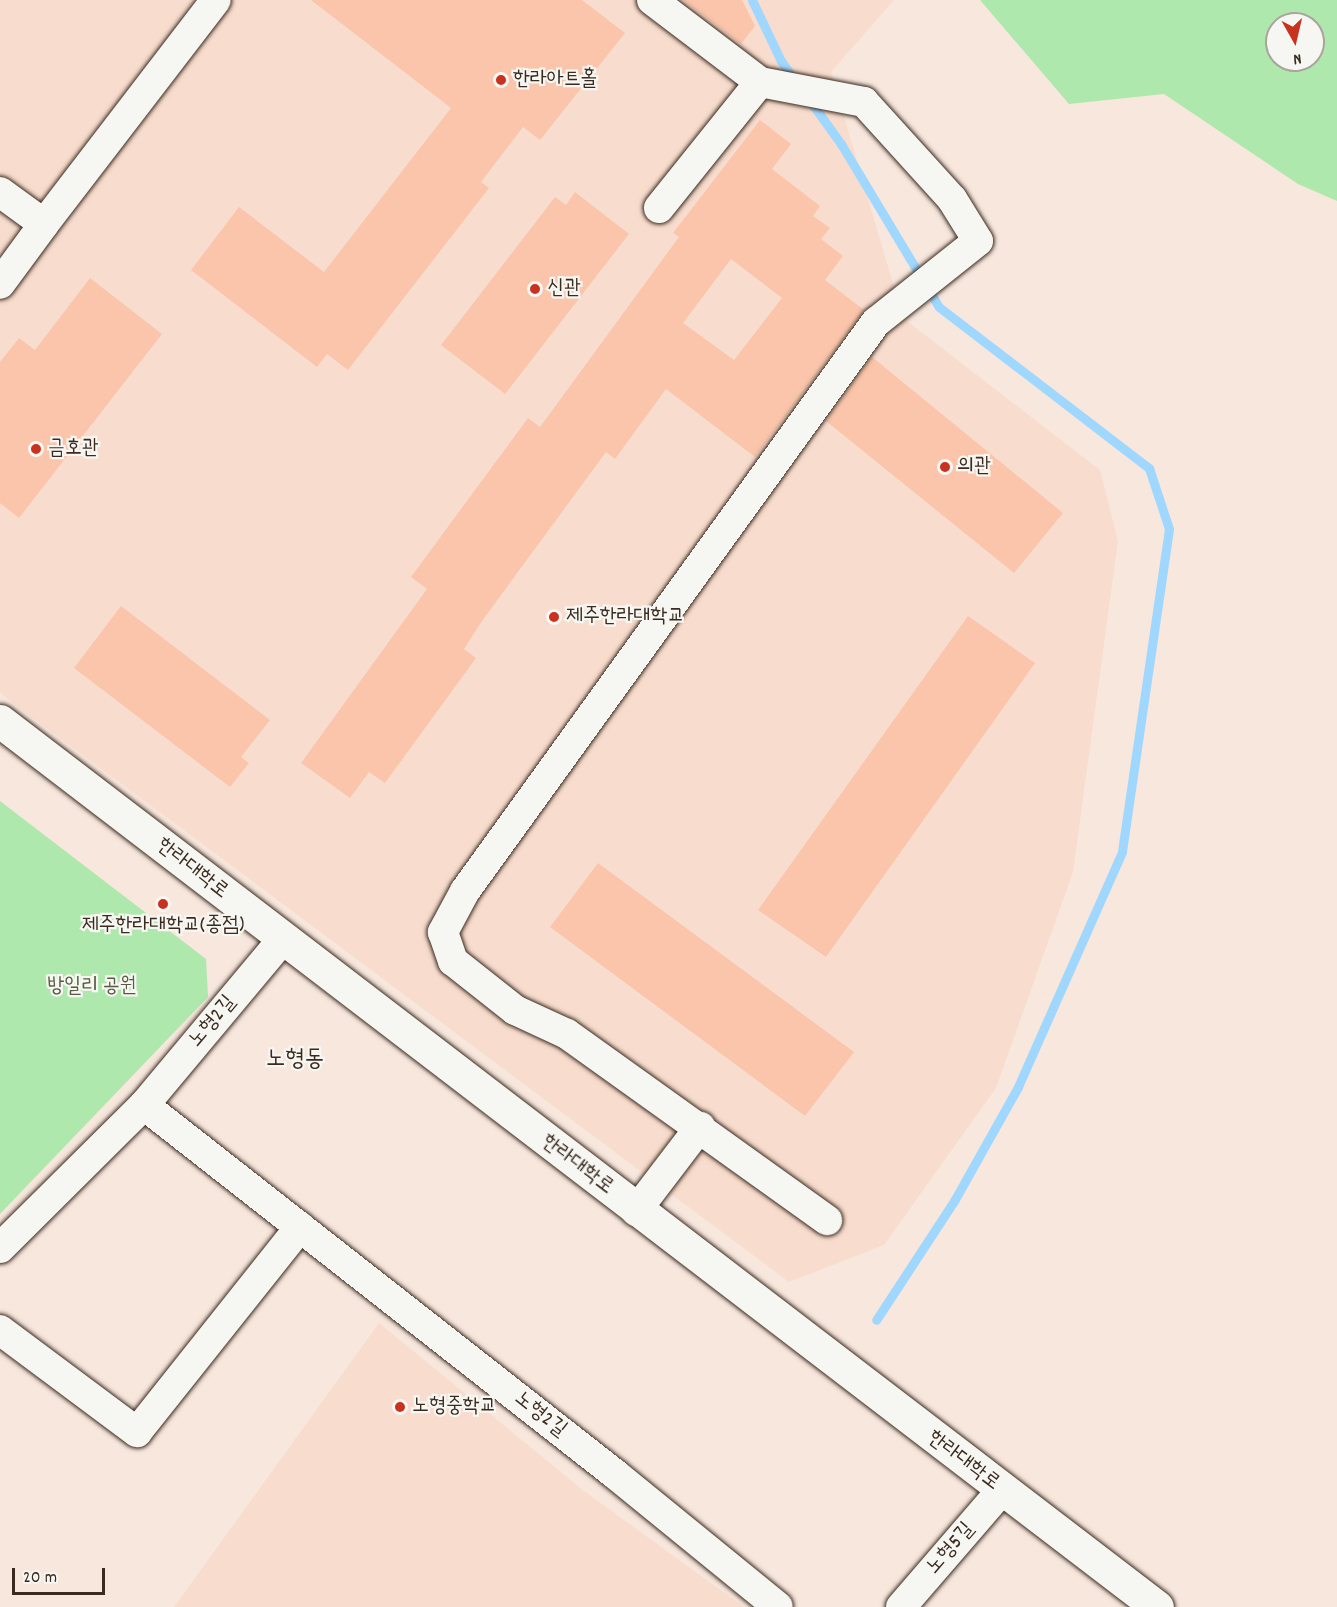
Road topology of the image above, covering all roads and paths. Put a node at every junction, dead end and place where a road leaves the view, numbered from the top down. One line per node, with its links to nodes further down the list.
1 (216, 0): 6 (street)
2 (652, 0): 3 (street)
3 (768, 84): 5 (street); 11 (street)
4 (0, 192): 6 (street)
5 (659, 208)
6 (44, 224): 7 (street)
7 (0, 284)
8 (0, 721): 9 (main road, 한라대학로)
9 (283, 939): 10 (street, 노형2길); 12 (main road, 한라대학로)
10 (144, 1105): 14 (street, 노형2길); 15 (street, 노형2길)
11 (700, 1127): 12 (street); 13 (street)
12 (636, 1211): 17 (main road, 한라대학로)
13 (827, 1220)
14 (300, 1227): 16 (street); 18 (street, 노형2길)
15 (0, 1248)
16 (0, 1330)
17 (1002, 1490): 19 (street, 노형5길); 20 (main road, 한라대학로)
18 (778, 1607)
19 (901, 1607)
20 (1157, 1607)

